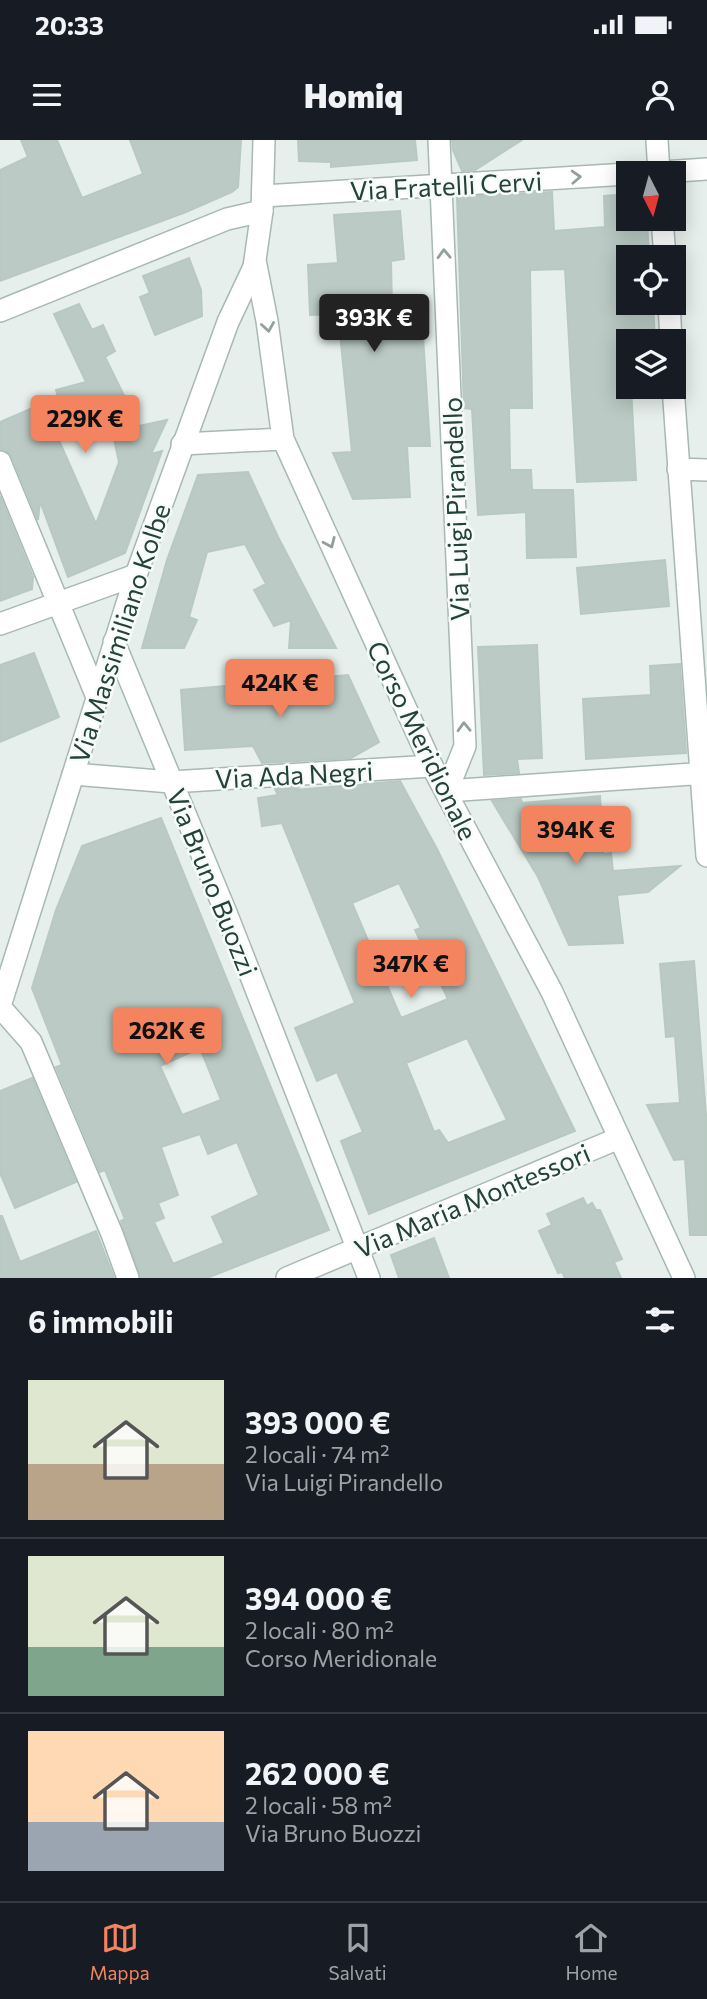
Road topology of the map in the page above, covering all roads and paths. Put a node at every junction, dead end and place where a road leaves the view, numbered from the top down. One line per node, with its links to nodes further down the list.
1 (264, 140): 9 (street, Via Massimiliano Kolbe)
2 (439, 140): 8 (street, Via Luigi Pirandello)
3 (657, 140): 4 (street)
4 (658, 161)
5 (707, 169): 6 (street)
6 (686, 171)
7 (616, 175): 8 (street, Via Fratelli Cervi, one-way to 7)
8 (441, 185): 9 (street, Via Fratelli Cervi); 27 (street, Via Luigi Pirandello, one-way to 8)
9 (263, 203): 10 (street, Via Massimiliano Kolbe); 11 (street, Via Fratelli Cervi)
10 (254, 263): 13 (street, Corso Meridionale, one-way to 13); 14 (street, Via Massimiliano Kolbe)
11 (0, 311)
12 (674, 399): 16 (street)
13 (283, 439): 14 (street); 23 (street, Corso Meridionale, one-way to 23)
14 (182, 444): 18 (street, Via Massimiliano Kolbe)
15 (0, 462): 19 (street)
16 (678, 470): 17 (street); 24 (street)
17 (707, 470)
18 (136, 575): 19 (street); 21 (street, Via Massimiliano Kolbe)
19 (57, 603): 20 (street); 22 (street)
20 (0, 624)
21 (114, 642): 22 (street, Via Massimiliano Kolbe); 26 (street, Via Bruno Buozzi)
22 (97, 697): 25 (street, Via Massimiliano Kolbe)
23 (432, 766): 26 (street, Via Ada Negri); 27 (street, Corso Meridionale)
24 (705, 773): 27 (street); 28 (street)
25 (73, 774): 26 (street, Via Ada Negri); 29 (street, Via Massimiliano Kolbe)
26 (172, 782): 31 (street, Via Bruno Buozzi)
27 (447, 791): 30 (street, Corso Meridionale)
28 (707, 856)
29 (0, 1007): 32 (street)
30 (619, 1138): 31 (street, Via Maria Montessori); 35 (street, Corso Meridionale)
31 (357, 1249): 33 (street, Via Maria Montessori); 34 (street, Via Bruno Buozzi)
32 (128, 1278)
33 (287, 1278)
34 (369, 1278)
35 (684, 1278)

